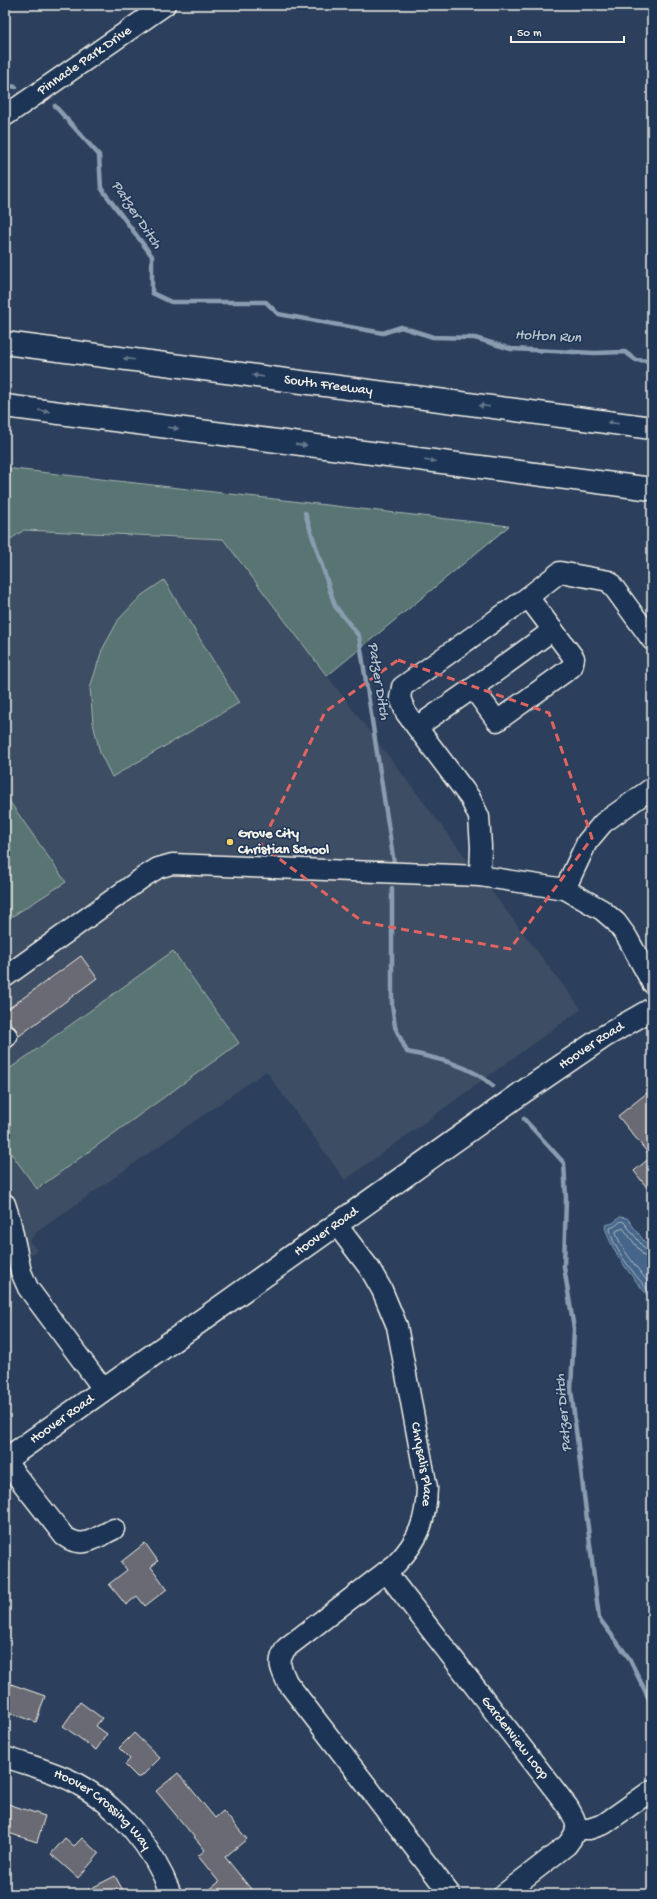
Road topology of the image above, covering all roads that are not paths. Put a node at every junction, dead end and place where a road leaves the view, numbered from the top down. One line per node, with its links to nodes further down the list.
1 (165, 5): 2 (street, Pinnacle Park Drive)
2 (5, 116)
3 (5, 343): 5 (main road, South Freeway, one-way to 3)
4 (5, 406): 6 (main road, one-way to 6)
5 (652, 428)
6 (652, 489)
7 (528, 597): 8 (street); 9 (street); 11 (street)
8 (553, 630): 10 (street); 10 (street)
9 (652, 640)
10 (473, 688): 11 (street)
11 (417, 727): 13 (street)
12 (652, 788): 14 (street)
13 (480, 876): 14 (street); 15 (street)
14 (565, 889): 16 (street)
15 (5, 976)
16 (652, 982)
17 (652, 1009): 19 (main road, Hoover Road)
18 (5, 1204): 20 (street)
19 (336, 1224): 20 (main road, Hoover Road); 23 (street, Chrysalis Place)
20 (104, 1390): 21 (main road, Hoover Road)
21 (5, 1461): 22 (street)
22 (114, 1530)
23 (386, 1572): 26 (street, Gardenview Loop); 28 (street, Chrysalis Place)
24 (5, 1758): 27 (street, Hoover Crossing Way)
25 (652, 1790): 26 (street)
26 (576, 1829): 29 (street)
27 (171, 1894)
28 (450, 1894)
29 (504, 1894)

